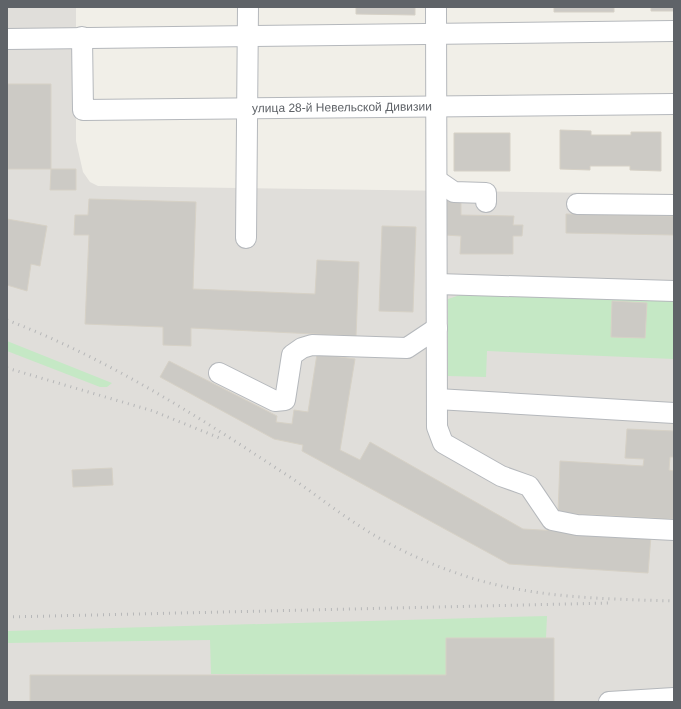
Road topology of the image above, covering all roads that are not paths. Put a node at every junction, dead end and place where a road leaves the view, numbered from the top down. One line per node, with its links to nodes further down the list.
1 (248, 7): 5 (street)
2 (436, 7): 4 (street)
3 (674, 30): 4 (street)
4 (437, 34): 5 (street); 9 (street)
5 (248, 36): 6 (street); 10 (street)
6 (82, 37): 7 (street); 10 (street, улица 28-й Невельской Дивизии)
7 (7, 39)
8 (674, 104): 9 (street, улица 28-й Невельской Дивизии)
9 (437, 107): 10 (street, улица 28-й Невельской Дивизии); 11 (street)
10 (246, 109): 15 (street)
11 (438, 181): 12 (street); 16 (street)
12 (486, 202)
13 (576, 204): 14 (street)
14 (674, 205)
15 (246, 238)
16 (437, 284): 17 (street); 18 (street)
17 (674, 290)
18 (437, 328): 19 (street); 20 (street)
19 (219, 373)
20 (437, 399): 21 (street); 22 (street)
21 (674, 413)
22 (674, 530)
23 (674, 698): 24 (street)
24 (609, 702)

